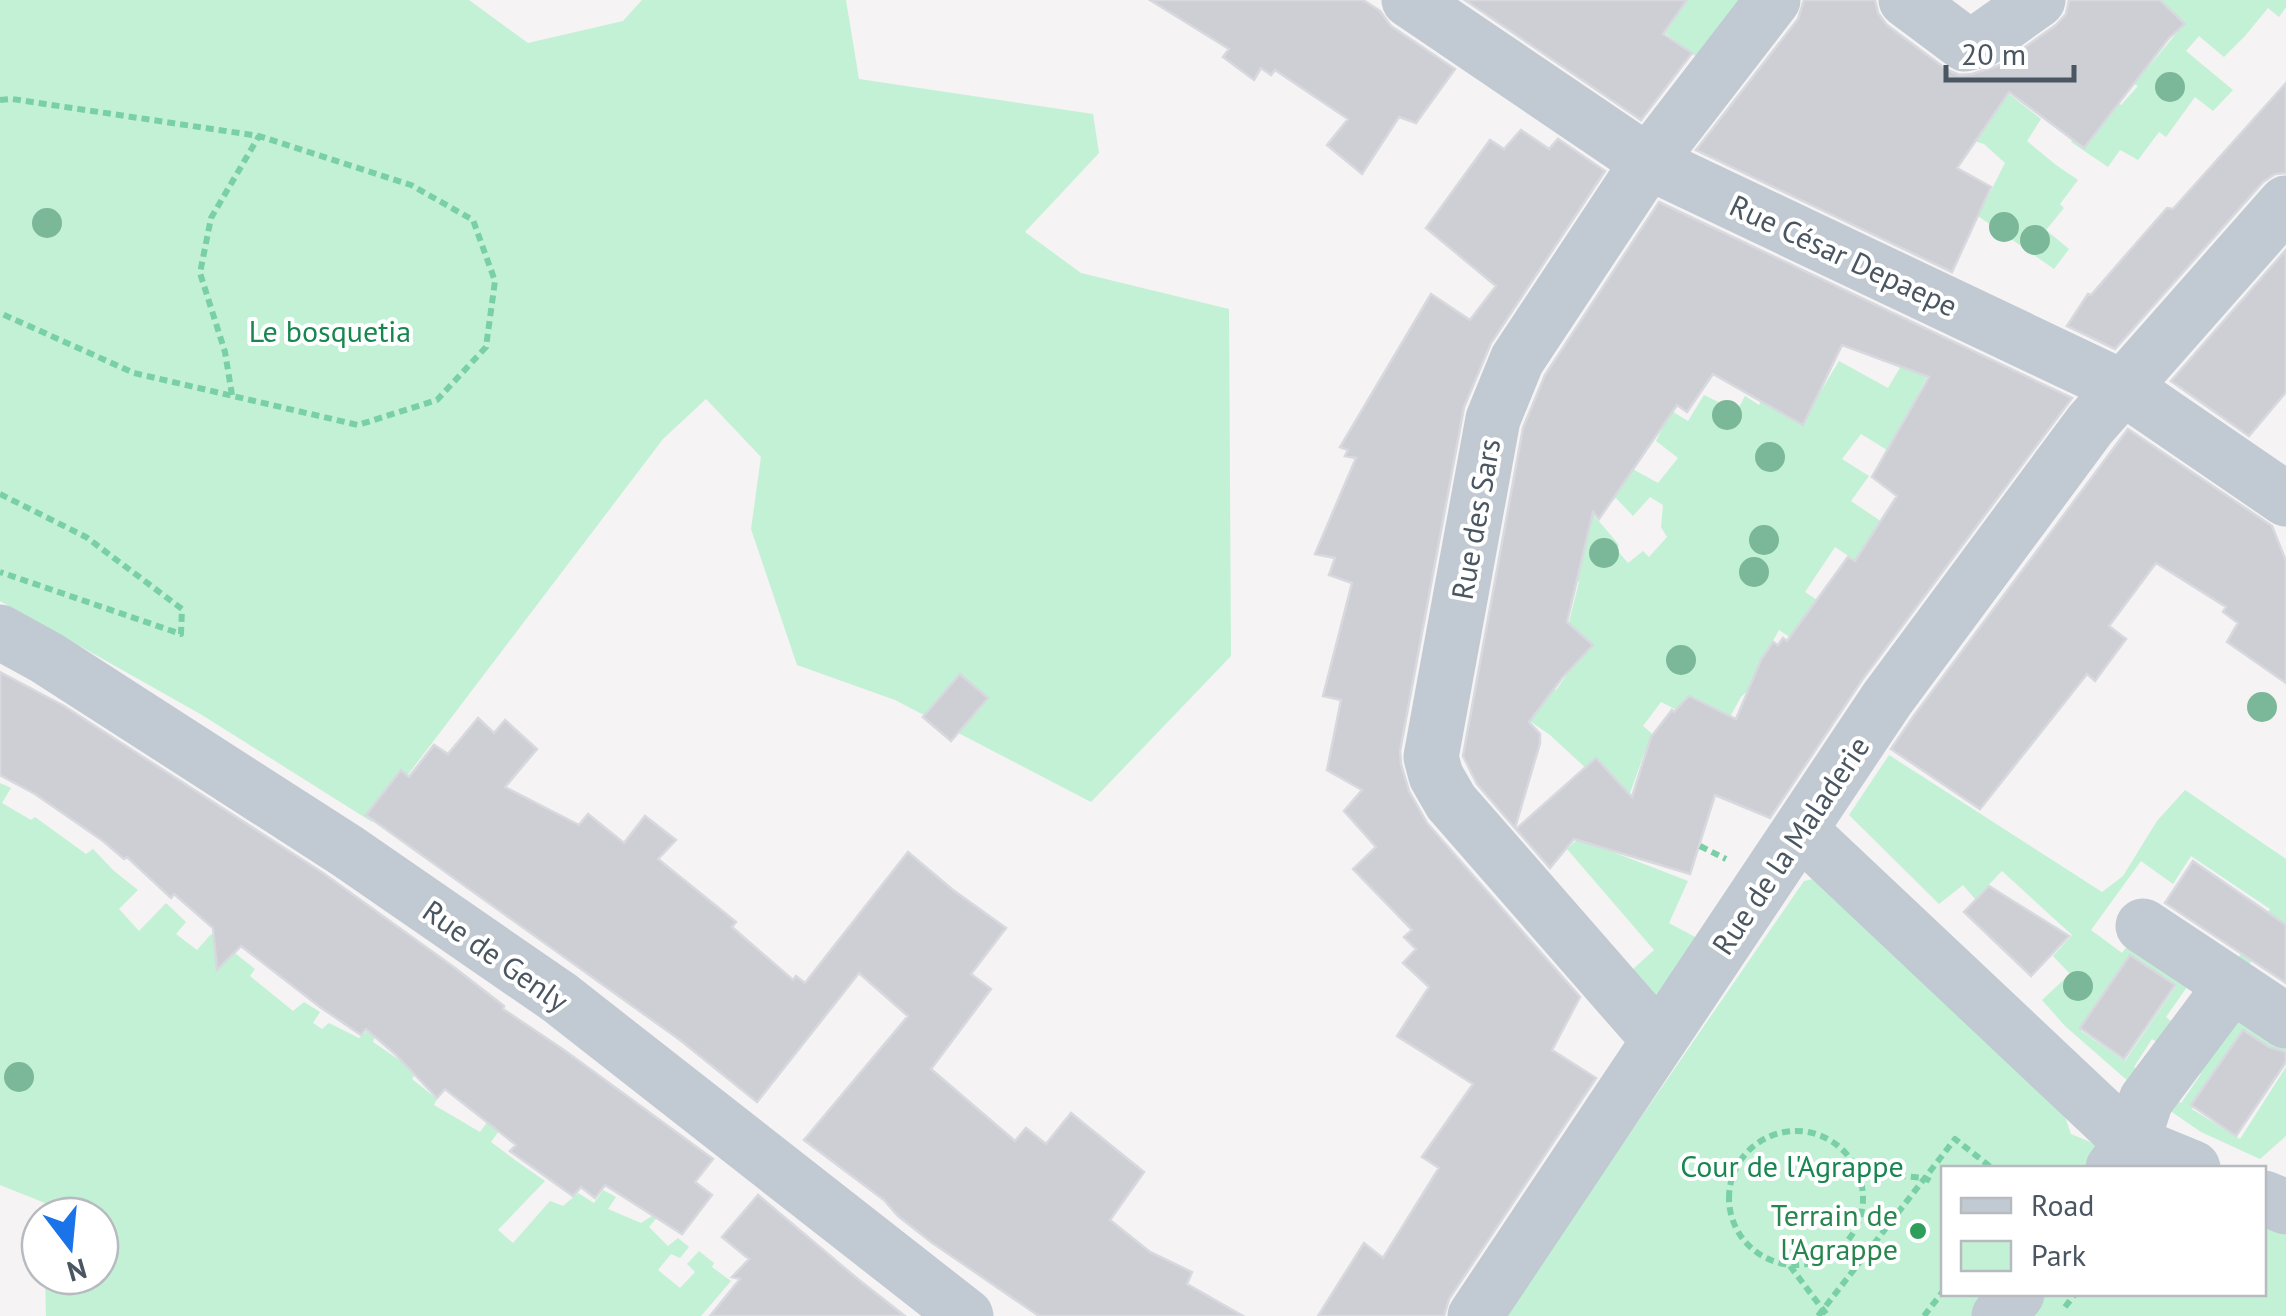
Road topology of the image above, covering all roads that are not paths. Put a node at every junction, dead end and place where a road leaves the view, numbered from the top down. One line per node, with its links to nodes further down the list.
1 (1409, 0): 5 (street, Rue César Depaepe)
2 (1773, 0): 5 (street, Rue des Sars)
3 (1906, 0): 4 (street)
4 (2038, 0)
5 (1648, 162): 7 (street, Rue César Depaepe); 14 (street, Rue des Sars)
6 (2286, 203): 7 (street, Rue de la Maladerie)
7 (2124, 388): 8 (street, Rue César Depaepe); 10 (street, Rue de la Maladerie)
8 (2286, 500)
9 (0, 632): 18 (street, Rue de Genly)
10 (1801, 831): 14 (street, Rue de la Maladerie); 15 (street)
11 (2142, 926): 12 (street)
12 (2232, 985): 13 (street); 15 (street)
13 (2286, 1022)
14 (1660, 1040): 19 (street, Rue de la Maladerie)
15 (2122, 1156): 16 (street)
16 (2181, 1166)
17 (2014, 1296): 20 (street)
18 (966, 1316)
19 (1475, 1316)
20 (1999, 1316)

